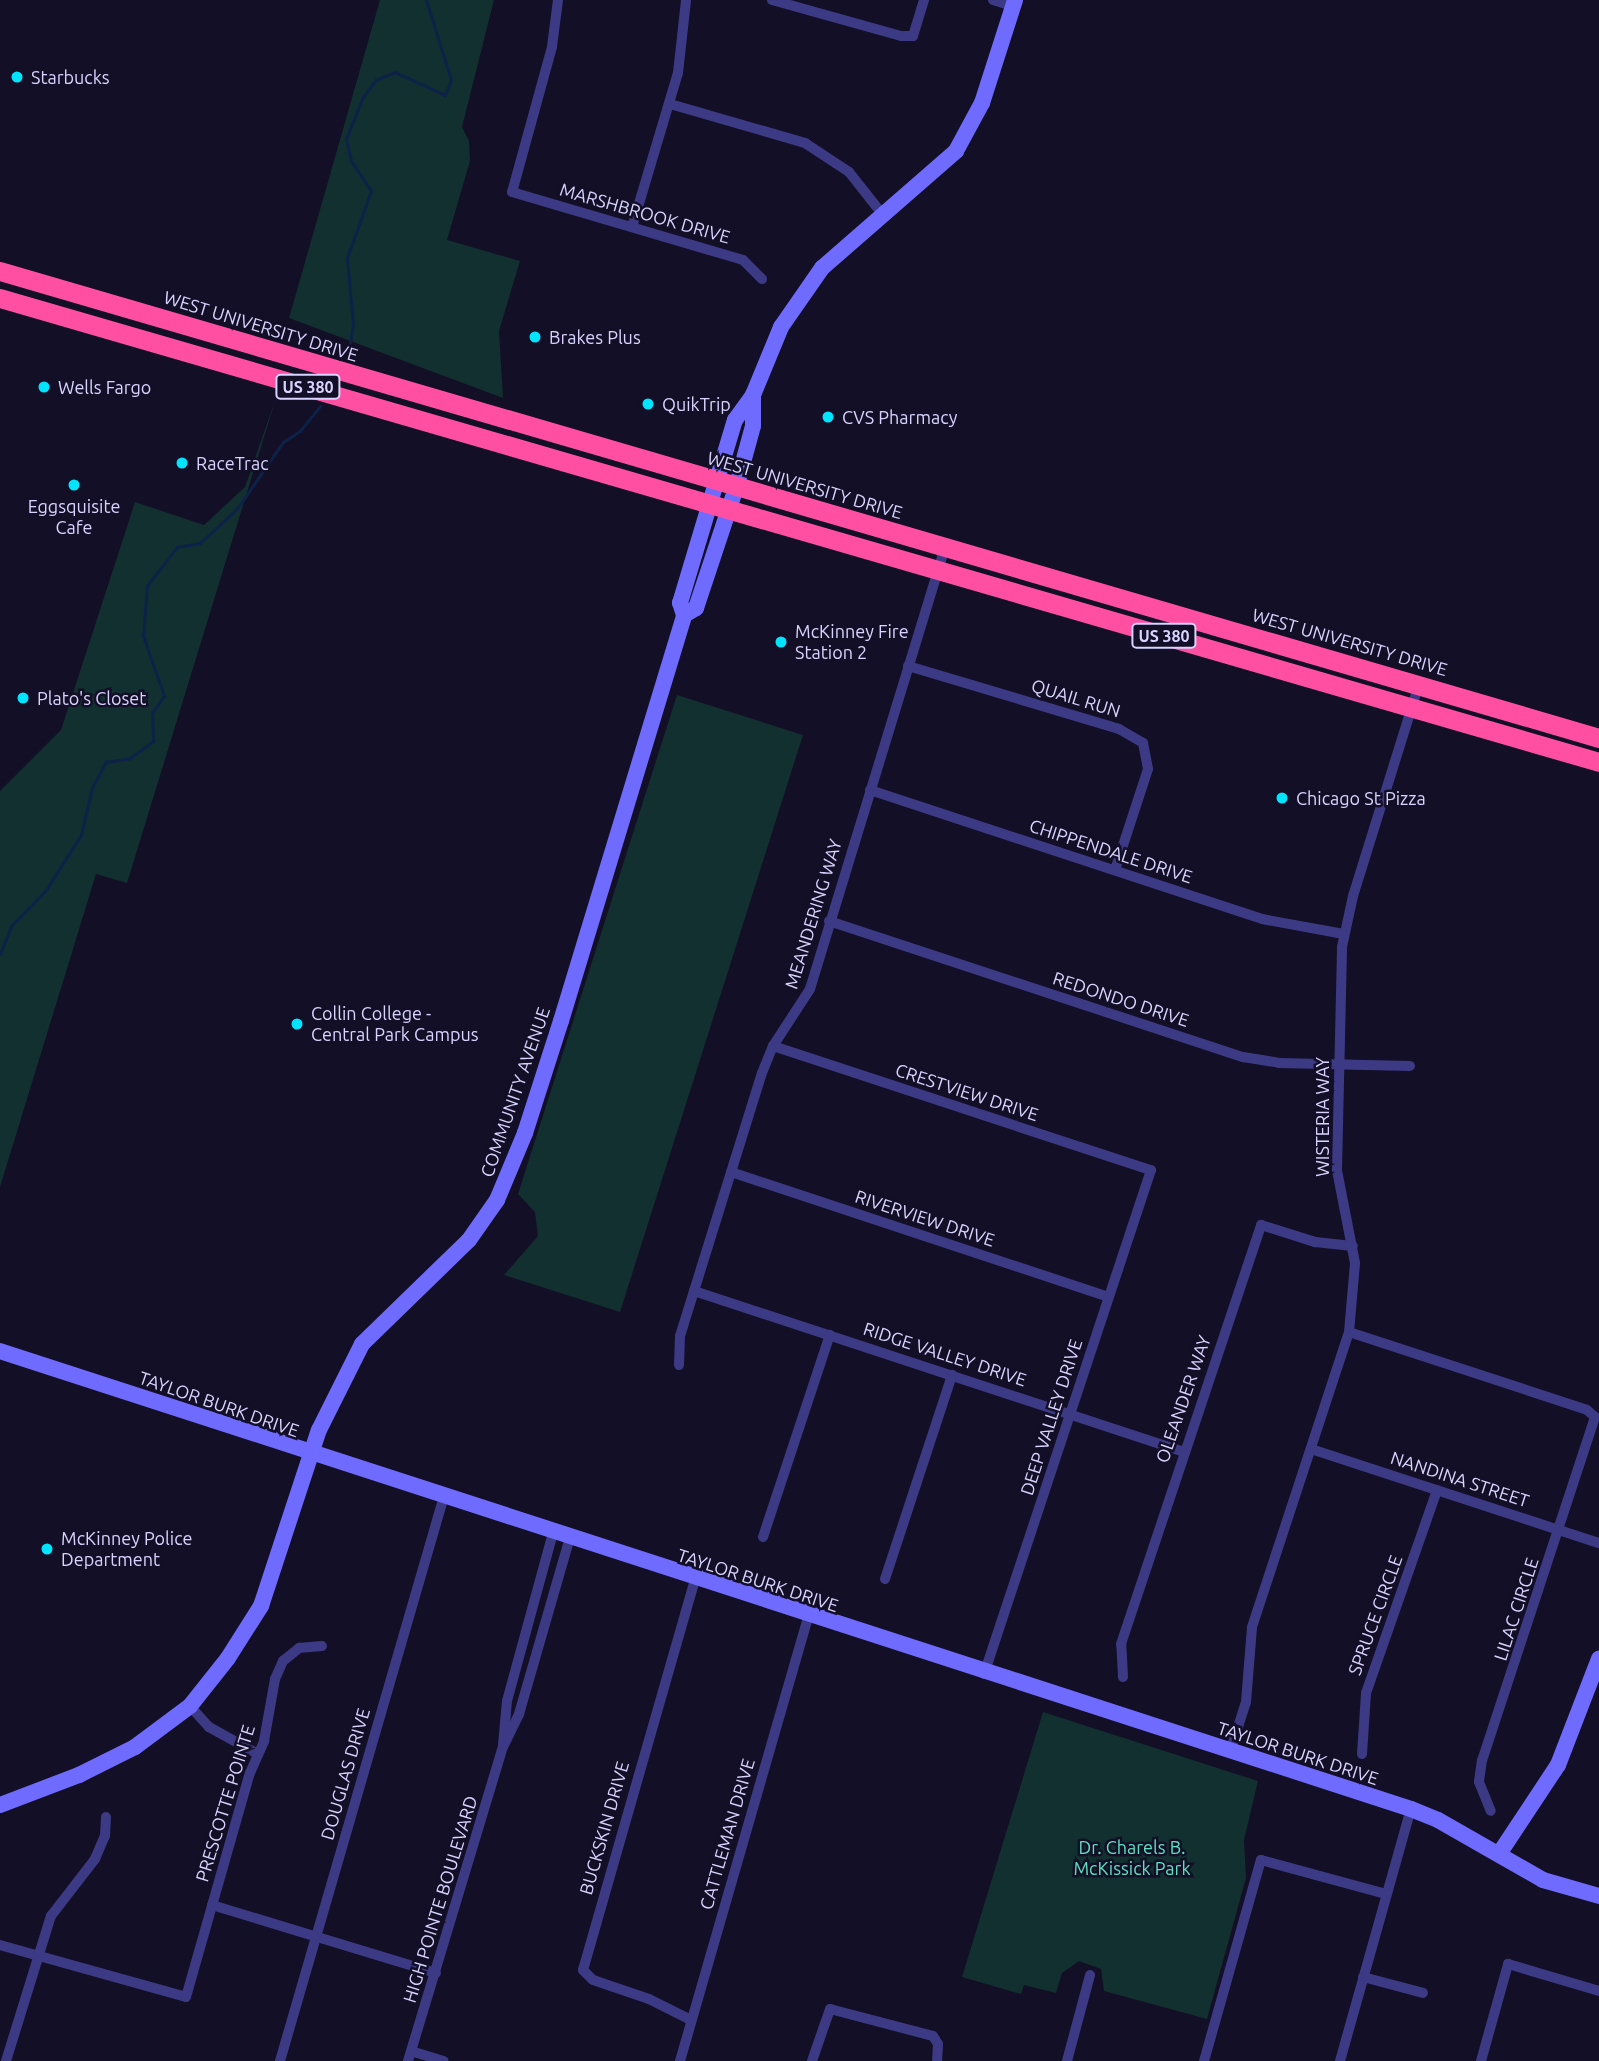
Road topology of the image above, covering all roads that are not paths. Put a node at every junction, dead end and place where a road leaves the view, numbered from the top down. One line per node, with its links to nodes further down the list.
1 (558, 0): 9 (street, MARSHBROOK DRIVE)
2 (686, 0): 7 (street)
3 (772, 0): 4 (street)
4 (924, 0)
5 (993, 0): 6 (street)
6 (1014, 3): 8 (street, COMMUNITY AVENUE)
7 (670, 104): 8 (street); 9 (street)
8 (883, 215): 13 (street, COMMUNITY AVENUE)
9 (632, 227): 11 (street, MARSHBROOK DRIVE)
10 (3, 272): 12 (highway); 14 (highway, WEST UNIVERSITY DRIVE / US 380)
11 (762, 279)
12 (0, 295): 16 (highway, US 380)
13 (753, 395): 14 (street, COMMUNITY AVENUE); 15 (street, COMMUNITY AVENUE)
14 (717, 482): 15 (highway, WEST UNIVERSITY DRIVE / US 380); 16 (street, COMMUNITY AVENUE)
15 (736, 488): 16 (street, COMMUNITY AVENUE); 17 (highway, WEST UNIVERSITY DRIVE / US 380)
16 (720, 506): 18 (highway, US 380); 44 (street, COMMUNITY AVENUE)
17 (945, 547): 18 (street, MEANDERING WAY); 20 (highway, WEST UNIVERSITY DRIVE / US 380)
18 (938, 570): 19 (street, MEANDERING WAY); 21 (highway, US 380)
19 (908, 666): 24 (street, MEANDERING WAY); 25 (street, QUAIL RUN)
20 (1419, 684): 21 (street, WISTERIA WAY); 22 (highway, WEST UNIVERSITY DRIVE / US 380)
21 (1411, 708): 23 (highway, US 380); 27 (street, WISTERIA WAY)
22 (1599, 738)
23 (1599, 762)
24 (870, 790): 25 (street, CHIPPENDALE DRIVE); 26 (street, MEANDERING WAY)
25 (1115, 870): 27 (street, CHIPPENDALE DRIVE)
26 (829, 921): 28 (street, MEANDERING WAY); 29 (street, REDONDO DRIVE)
27 (1345, 934): 29 (street, WISTERIA WAY)
28 (772, 1046): 31 (street, CRESTVIEW DRIVE); 32 (street, MEANDERING WAY)
29 (1339, 1065): 30 (street, REDONDO DRIVE); 33 (street, WISTERIA WAY)
30 (1410, 1066)
31 (1150, 1170): 35 (street, DEEP VALLEY DRIVE)
32 (731, 1172): 34 (street, MEANDERING WAY); 35 (street, RIVERVIEW DRIVE)
33 (1353, 1246): 36 (street, WISTERIA WAY); 43 (street, OLEANDER WAY)
34 (694, 1291): 37 (street, RIDGE VALLEY DRIVE); 39 (street, MEANDERING WAY)
35 (1108, 1297): 41 (street, DEEP VALLEY DRIVE)
36 (1349, 1332): 42 (street, WISTERIA WAY); 47 (street, LILAC CIRCLE)
37 (830, 1335): 40 (street, RIDGE VALLEY DRIVE); 50 (street)
38 (0, 1351): 44 (street, TAYLOR BURK DRIVE)
39 (679, 1365)
40 (952, 1375): 41 (street, RIDGE VALLEY DRIVE); 53 (street)
41 (1070, 1414): 43 (street, RIDGE VALLEY DRIVE); 57 (street, DEEP VALLEY DRIVE)
42 (1311, 1449): 45 (street, NANDINA STREET); 61 (street, WISTERIA WAY)
43 (1184, 1452): 58 (street, OLEANDER WAY)
44 (311, 1455): 46 (street, TAYLOR BURK DRIVE); 59 (street, COMMUNITY AVENUE)
45 (1437, 1490): 47 (street, NANDINA STREET); 63 (street, SPRUCE CIRCLE)
46 (444, 1496): 48 (street, TAYLOR BURK DRIVE); 72 (street, DOUGLAS DRIVE)
47 (1560, 1530): 51 (street, NANDINA STREET); 66 (street, LILAC CIRCLE)
48 (553, 1533): 49 (street, TAYLOR BURK DRIVE); 60 (street, HIGH POINTE BOULEVARD)
49 (570, 1537): 52 (street, TAYLOR BURK DRIVE); 60 (street, HIGH POINTE BOULEVARD)
50 (763, 1537)
51 (1599, 1543)
52 (695, 1579): 54 (street, TAYLOR BURK DRIVE); 80 (street, BUCKSKIN DRIVE)
53 (886, 1579)
54 (808, 1617): 57 (street, TAYLOR BURK DRIVE); 80 (street, CATTLEMAN DRIVE)
55 (323, 1646): 62 (street, PRESCOTTE POINTE)
56 (1599, 1659): 68 (street)
57 (984, 1674): 61 (street, TAYLOR BURK DRIVE)
58 (1123, 1677)
59 (190, 1706): 62 (street); 64 (street, COMMUNITY AVENUE)
60 (503, 1747): 75 (street, HIGH POINTE BOULEVARD)
61 (1230, 1752): 65 (street, TAYLOR BURK DRIVE)
62 (258, 1754): 71 (street, PRESCOTTE POINTE)
63 (1362, 1754)
64 (0, 1805)
65 (1410, 1809): 68 (street, TAYLOR BURK DRIVE); 69 (street)
66 (1491, 1811)
67 (106, 1817): 74 (street)
68 (1499, 1854): 70 (street, TAYLOR BURK DRIVE)
69 (1385, 1894): 77 (street); 89 (street)
70 (1599, 1896)
71 (212, 1905): 72 (street); 74 (street, PRESCOTTE POINTE)
72 (316, 1936): 75 (street); 83 (street, DOUGLAS DRIVE)
73 (0, 1945): 74 (street)
74 (37, 1955): 82 (street)
75 (436, 1973): 81 (street, HIGH POINTE BOULEVARD)
76 (1090, 1975): 88 (street)
77 (1363, 1977): 79 (street); 90 (street)
78 (1599, 1991): 91 (street)
79 (1423, 1993)
80 (691, 2020): 85 (street, CATTLEMAN DRIVE)
81 (410, 2056): 84 (street)
82 (6, 2061)
83 (280, 2061)
84 (443, 2061)
85 (680, 2061)
86 (812, 2061): 87 (street)
87 (936, 2061)
88 (1067, 2061)
89 (1204, 2061)
90 (1340, 2061)
91 (1481, 2061)

